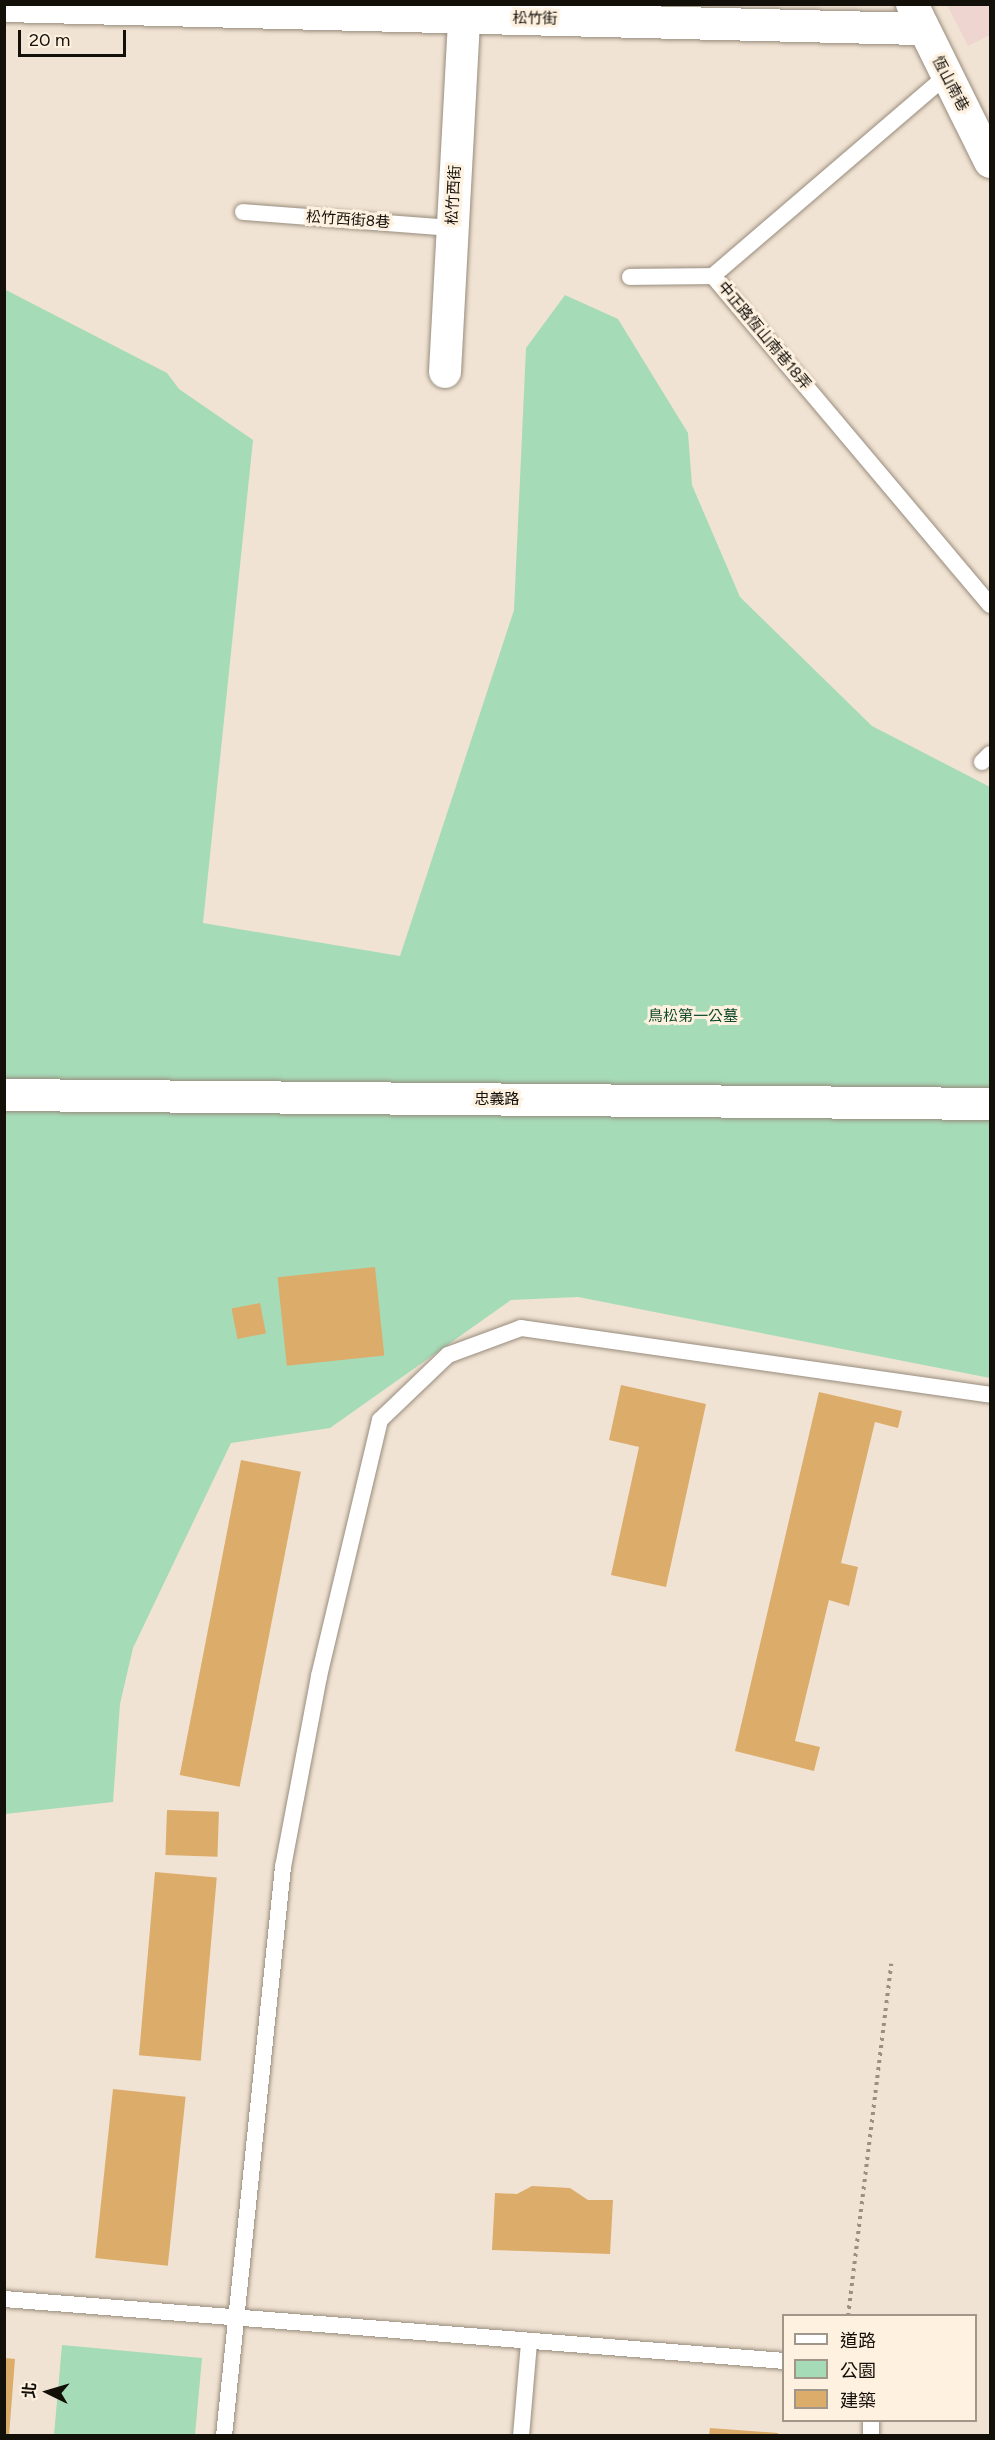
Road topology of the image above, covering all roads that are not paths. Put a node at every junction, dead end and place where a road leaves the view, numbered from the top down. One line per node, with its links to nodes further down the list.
1 (4, 6): 3 (street, 松竹街)
2 (917, 17): 3 (street, 松竹街); 4 (street, 恆山南巷)
3 (464, 18): 7 (street, 松竹西街)
4 (946, 76): 5 (street, 恆山南巷); 8 (lane, 中正路恆山南巷18弄)
5 (990, 162)
6 (243, 212): 7 (lane, 松竹西街8巷)
7 (453, 228): 10 (street, 松竹西街)
8 (712, 276): 9 (lane); 11 (lane, 中正路恆山南巷18弄)
9 (630, 277)
10 (445, 372)
11 (990, 605)
12 (4, 1095): 13 (street, 忠義路)
13 (990, 1104)
14 (990, 1395): 16 (lane)
15 (4, 2299): 16 (lane)
16 (236, 2318): 17 (lane); 19 (lane)
17 (529, 2343): 18 (lane); 20 (lane)
18 (782, 2361)
19 (224, 2436)
20 (521, 2436)

